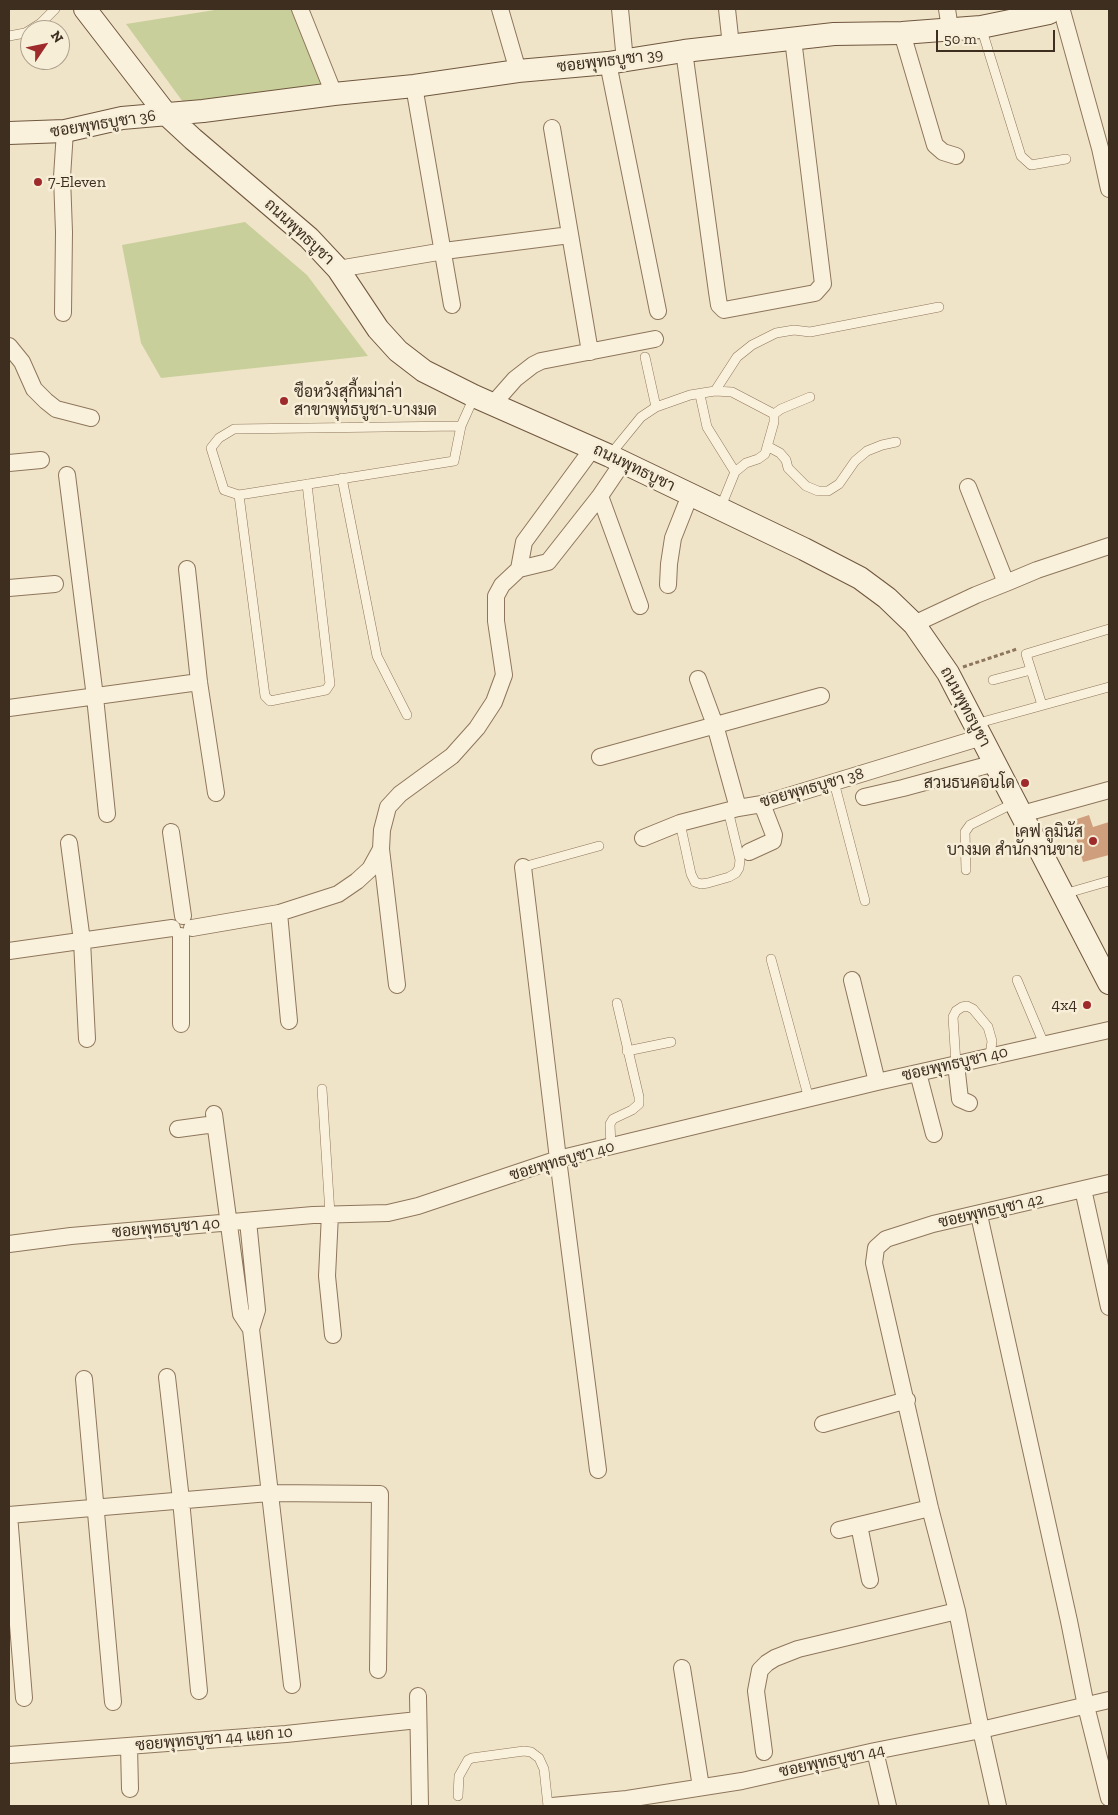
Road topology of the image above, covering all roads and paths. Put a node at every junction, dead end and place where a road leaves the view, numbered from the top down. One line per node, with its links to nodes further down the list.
1 (55, 9): 9 (lane)
2 (85, 9): 19 (main road, ถนนพุทธบูชา)
3 (300, 9): 18 (street)
4 (500, 9): 16 (street)
5 (620, 9): 15 (street)
6 (727, 9): 13 (street)
7 (1058, 10): 10 (main road, ซอยพุทธบูชา 39); 23 (street)
8 (949, 19): 10 (main road, ซอยพุทธบูชา 39); 11 (main road, ซอยพุทธบูชา 39)
9 (44, 20)
10 (981, 27): 25 (lane)
11 (902, 33): 12 (main road, ซอยพุทธบูชา 39); 24 (street)
12 (793, 39): 13 (main road, ซอยพุทธบูชา 39); 14 (street)
13 (731, 46): 14 (main road, ซอยพุทธบูชา 39)
14 (684, 51): 15 (main road, ซอยพุทธบูชา 39)
15 (617, 62): 16 (main road, ซอยพุทธบูชา 39); 32 (street)
16 (518, 71): 17 (main road, ซอยพุทธบูชา 39)
17 (414, 86): 18 (main road, ซอยพุทธบูชา 39); 28 (street)
18 (334, 94): 19 (main road, ซอยพุทธบูชา 39)
19 (166, 114): 21 (main road, ซอยพุทธบูชา 36); 29 (main road, ถนนพุทธบูชา)
20 (552, 128): 27 (street)
21 (65, 131): 22 (main road, ซอยพุทธบูชา 36); 33 (street)
22 (9, 134)
23 (1105, 147): 26 (street)
24 (956, 156)
25 (1066, 159)
26 (1109, 189)
27 (570, 235): 28 (street); 36 (street)
28 (444, 251): 29 (street); 30 (street)
29 (338, 269): 41 (main road, ถนนพุทธบูชา)
30 (452, 305)
31 (939, 307): 38 (lane)
32 (658, 311)
33 (63, 313)
34 (655, 339): 36 (street)
35 (9, 346): 44 (street)
36 (590, 352): 41 (street)
37 (645, 357): 42 (lane)
38 (715, 391): 39 (lane); 43 (lane)
39 (700, 395): 42 (lane); 51 (lane)
40 (810, 397): 43 (lane)
41 (483, 400): 45 (lane); 48 (main road, ถนนพุทธบูชา)
42 (656, 407): 48 (lane)
43 (774, 414): 47 (lane)
44 (91, 418)
45 (461, 426): 53 (lane); 56 (lane)
46 (896, 442): 47 (lane)
47 (767, 446): 51 (lane)
48 (608, 455): 57 (main road, ถนนพุทธบูชา); 58 (street); 61 (street)
49 (41, 460): 50 (street)
50 (9, 463)
51 (735, 472): 59 (lane)
52 (67, 475): 76 (street)
53 (342, 478): 54 (lane); 79 (lane)
54 (308, 484): 56 (lane); 56 (lane)
55 (968, 487): 63 (street)
56 (239, 495)
57 (690, 495): 59 (main road, ถนนพุทธบูชา); 65 (street)
58 (600, 496): 61 (street); 67 (street)
59 (720, 509): 68 (main road, ถนนพุทธบูชา)
60 (1109, 546): 63 (street)
61 (519, 568): 97 (street)
62 (187, 569): 73 (street)
63 (1006, 583): 68 (street)
64 (55, 584): 66 (street)
65 (668, 585)
66 (9, 588)
67 (640, 606)
68 (914, 624): 81 (main road, ถนนพุทธบูชา)
69 (1109, 629): 70 (lane)
70 (1031, 670): 72 (lane); 77 (lane)
71 (698, 679): 80 (street)
72 (993, 680)
73 (200, 682): 76 (street); 86 (street)
74 (1109, 687): 77 (lane)
75 (821, 696): 80 (street)
76 (95, 697): 78 (street); 91 (street)
77 (1042, 705): 81 (lane)
78 (9, 708)
79 (407, 715)
80 (715, 725): 82 (street); 90 (street)
81 (978, 731): 83 (main road, ถนนพุทธบูชา); 84 (street, ซอยพุทธบูชา 38)
82 (600, 757)
83 (995, 763): 87 (street); 89 (main road, ถนนพุทธบูชา)
84 (834, 782): 88 (street, ซอยพุทธบูชา 38); 103 (lane)
85 (1109, 790): 89 (street)
86 (216, 793)
87 (864, 797)
88 (762, 804): 90 (street, ซอยพุทธบูชา 38); 98 (street)
89 (1019, 808): 100 (lane); 102 (main road, ถนนพุทธบูชา)
90 (733, 809): 92 (street, ซอยพุทธบูชา 38); 92 (lane)
91 (107, 814)
92 (680, 823): 94 (street, ซอยพุทธบูชา 38)
93 (171, 832): 105 (street)
94 (643, 838)
95 (70, 844): 106 (street)
96 (598, 846): 99 (lane)
97 (382, 848): 104 (street); 112 (street)
98 (749, 852)
99 (523, 867): 131 (street)
100 (966, 870)
101 (1109, 882): 102 (lane)
102 (1063, 894): 111 (main road, ถนนพุทธบูชา)
103 (866, 900)
104 (279, 913): 105 (street); 114 (street)
105 (182, 927): 106 (street); 115 (street)
106 (82, 941): 107 (street); 117 (street)
107 (9, 951)
108 (771, 959): 126 (lane)
109 (852, 980): 124 (street)
110 (1017, 980): 119 (lane)
111 (1109, 983)
112 (398, 985)
113 (617, 1003): 120 (lane)
114 (289, 1021)
115 (181, 1024)
116 (1109, 1030): 119 (street, ซอยพุทธบูชา 40)
117 (87, 1039)
118 (671, 1042): 120 (lane)
119 (1044, 1044): 121 (street, ซอยพุทธบูชา 40)
120 (627, 1050): 130 (lane)
121 (990, 1056): 122 (street, ซอยพุทธบูชา 40); 122 (lane)
122 (956, 1064): 123 (street, ซอยพุทธบูชา 40); 127 (street)
123 (918, 1073): 124 (street, ซอยพุทธบูชา 40); 129 (street)
124 (878, 1082): 126 (street, ซอยพุทธบูชา 40)
125 (322, 1089): 134 (lane)
126 (809, 1099): 130 (street, ซอยพุทธบูชา 40)
127 (968, 1103)
128 (178, 1129): 137 (street)
129 (934, 1134)
130 (611, 1147): 131 (street, ซอยพุทธบูชา 40)
131 (558, 1160): 134 (street, ซอยพุทธบูชา 40); 146 (street)
132 (1109, 1183): 133 (street, ซอยพุทธบูชา 42)
133 (1083, 1189): 135 (street, ซอยพุทธบูชา 42); 139 (street)
134 (330, 1214): 136 (street, ซอยพุทธบูชา 40); 141 (street)
135 (979, 1215): 144 (street, ซอยพุทธบูชา 42); 164 (street)
136 (248, 1221): 137 (street, ซอยพุทธบูชา 40); 140 (street)
137 (230, 1223): 138 (street, ซอยพุทธบูชา 40); 140 (street)
138 (9, 1244)
139 (1109, 1307)
140 (251, 1330): 147 (street)
141 (333, 1335)
142 (167, 1377): 148 (street)
143 (84, 1379): 149 (street)
144 (907, 1400): 145 (street); 150 (street)
145 (823, 1424)
146 (598, 1470)
147 (270, 1493): 148 (street); 157 (street); 158 (street)
148 (181, 1500): 149 (street); 159 (street)
149 (95, 1507): 151 (street); 163 (street)
150 (930, 1508): 152 (street); 155 (street)
151 (9, 1515): 161 (street)
152 (859, 1525): 153 (street); 154 (street)
153 (839, 1530)
154 (870, 1580)
155 (957, 1611): 166 (street); 169 (street)
156 (682, 1668): 171 (street)
157 (378, 1670)
158 (292, 1685)
159 (199, 1691)
160 (418, 1696): 165 (street)
161 (24, 1698)
162 (1109, 1700): 164 (street, ซอยพุทธบูชา 44)
163 (113, 1702)
164 (1086, 1706): 166 (street, ซอยพุทธบูชา 44); 174 (street)
165 (418, 1720): 167 (street, ซอยพุทธบูชา 44 แยก 10); 176 (street)
166 (981, 1730): 168 (street, ซอยพุทธบูชา 44); 180 (street)
167 (129, 1746): 170 (street, ซอยพุทธบูชา 44 แยก 10); 172 (street)
168 (875, 1751): 171 (street, ซอยพุทธบูชา 44); 179 (street)
169 (764, 1752)
170 (9, 1755)
171 (701, 1787): 175 (street, ซอยพุทธบูชา 44)
172 (130, 1789)
173 (458, 1796): 177 (lane)
174 (1109, 1798)
175 (627, 1803): 178 (street, ซอยพุทธบูชา 44)
176 (420, 1806)
177 (548, 1806)
178 (552, 1806)
179 (888, 1806)
180 (998, 1806)

